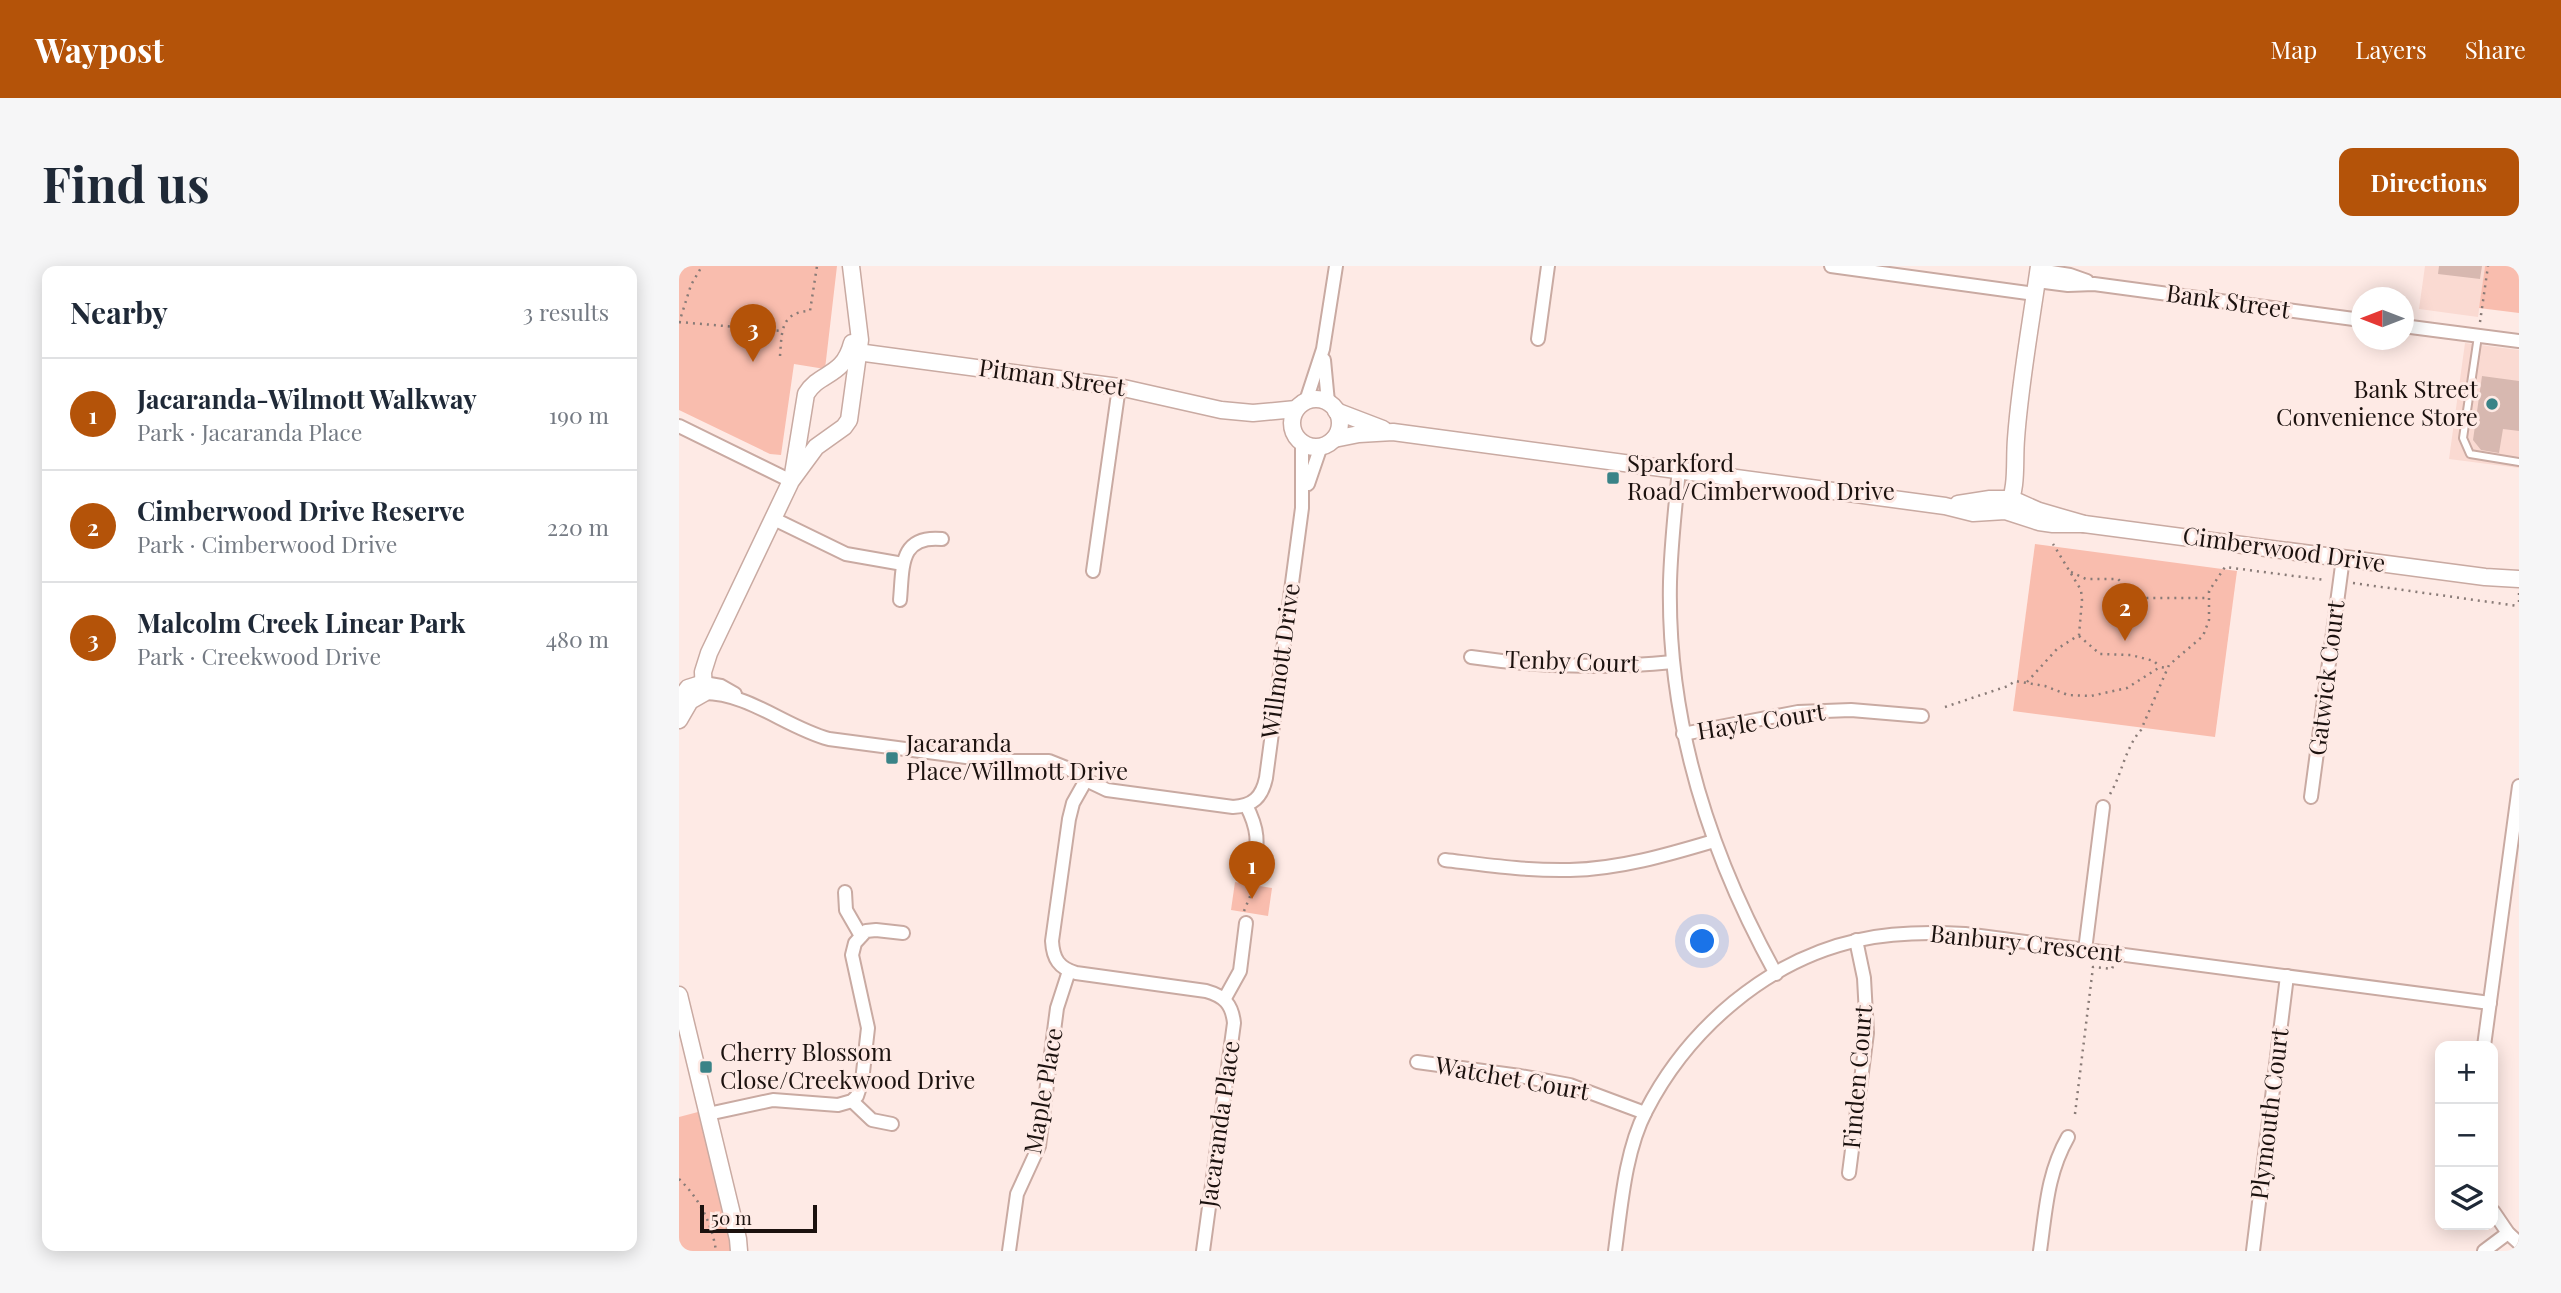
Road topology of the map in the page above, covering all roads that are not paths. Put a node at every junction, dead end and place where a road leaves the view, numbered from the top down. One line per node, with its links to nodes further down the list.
1 (851, 266): 12 (street)
2 (1336, 266): 11 (street)
3 (1548, 266): 9 (street)
4 (1831, 266): 5 (street, Bank Street)
5 (2038, 278): 6 (street, Bank Street); 24 (street)
6 (2351, 319)
7 (2414, 327): 8 (street)
8 (2478, 336): 10 (street); 21 (lane)
9 (1538, 339)
10 (2519, 341)
11 (1323, 349): 14 (street); 15 (street)
12 (855, 351): 13 (street, Pitman Street); 23 (street); 23 (street)
13 (1119, 387): 16 (street, Pitman Street); 30 (street)
14 (1301, 405): 15 (street); 16 (street, Pitman Street); 19 (street)
15 (1332, 406): 18 (street, Cimberwood Drive); 20 (street)
16 (1253, 413): 19 (street, Pitman Street)
17 (679, 426): 23 (street)
18 (1393, 432): 20 (street, Cimberwood Drive); 22 (street, Cimberwood Drive)
19 (1298, 436): 20 (street); 25 (street, Willmott Drive)
20 (1327, 442): 25 (street, Willmott Drive)
21 (2519, 462)
22 (1679, 470): 24 (street, Cimberwood Drive); 36 (street)
23 (792, 481): 26 (street)
24 (2006, 503): 28 (street, Cimberwood Drive)
25 (1302, 508): 45 (street, Willmott Drive)
26 (773, 519): 29 (street); 37 (street)
27 (942, 539): 29 (street)
28 (2343, 558): 31 (street, Cimberwood Drive); 44 (street, Gatwick Court)
29 (903, 564): 34 (street)
30 (1093, 571)
31 (2485, 577): 32 (street, Cimberwood Drive); 33 (street, Cimberwood Drive)
32 (2519, 579)
33 (2519, 599)
34 (900, 600)
35 (1471, 657): 36 (street, Tenby Court)
36 (1673, 662): 41 (street)
37 (704, 688): 38 (street); 40 (street); 42 (street)
38 (679, 700)
39 (1921, 716): 41 (street, Hayle Court)
40 (679, 720)
41 (1683, 734): 47 (street)
42 (1086, 780): 45 (street); 56 (street)
43 (2518, 792): 60 (street)
44 (2311, 797)
45 (1246, 805): 49 (street)
46 (2103, 807): 55 (street)
47 (1714, 841): 48 (street); 57 (street)
48 (1445, 860)
49 (1254, 869)
50 (845, 892): 53 (street)
51 (1246, 923): 59 (street)
52 (903, 933): 53 (street)
53 (861, 936): 64 (street)
54 (1856, 940): 55 (street, Banbury Crescent); 57 (street, Banbury Crescent); 69 (street, Finden Court)
55 (2085, 950): 58 (street, Banbury Crescent)
56 (1069, 971): 59 (street); 74 (street, Maple Place)
57 (1776, 974): 65 (street, Banbury Crescent)
58 (2287, 976): 60 (street, Banbury Crescent); 78 (street, Plymouth Court)
59 (1225, 999): 75 (street, Jacaranda Place)
60 (2490, 1003): 62 (street)
61 (680, 1005): 66 (street)
62 (2485, 1041)
63 (1417, 1062): 65 (street, Watchet Court)
64 (852, 1101): 66 (street); 67 (street)
65 (1645, 1113): 76 (street, Banbury Crescent)
66 (708, 1114): 73 (street)
67 (892, 1124)
68 (2068, 1137): 77 (street)
69 (1849, 1173)
70 (2498, 1218): 71 (street)
71 (2508, 1233): 72 (street); 79 (street)
72 (2519, 1243)
73 (740, 1247)
74 (1009, 1251)
75 (1203, 1251)
76 (1615, 1251)
77 (2040, 1251)
78 (2253, 1251)
79 (2484, 1251)

